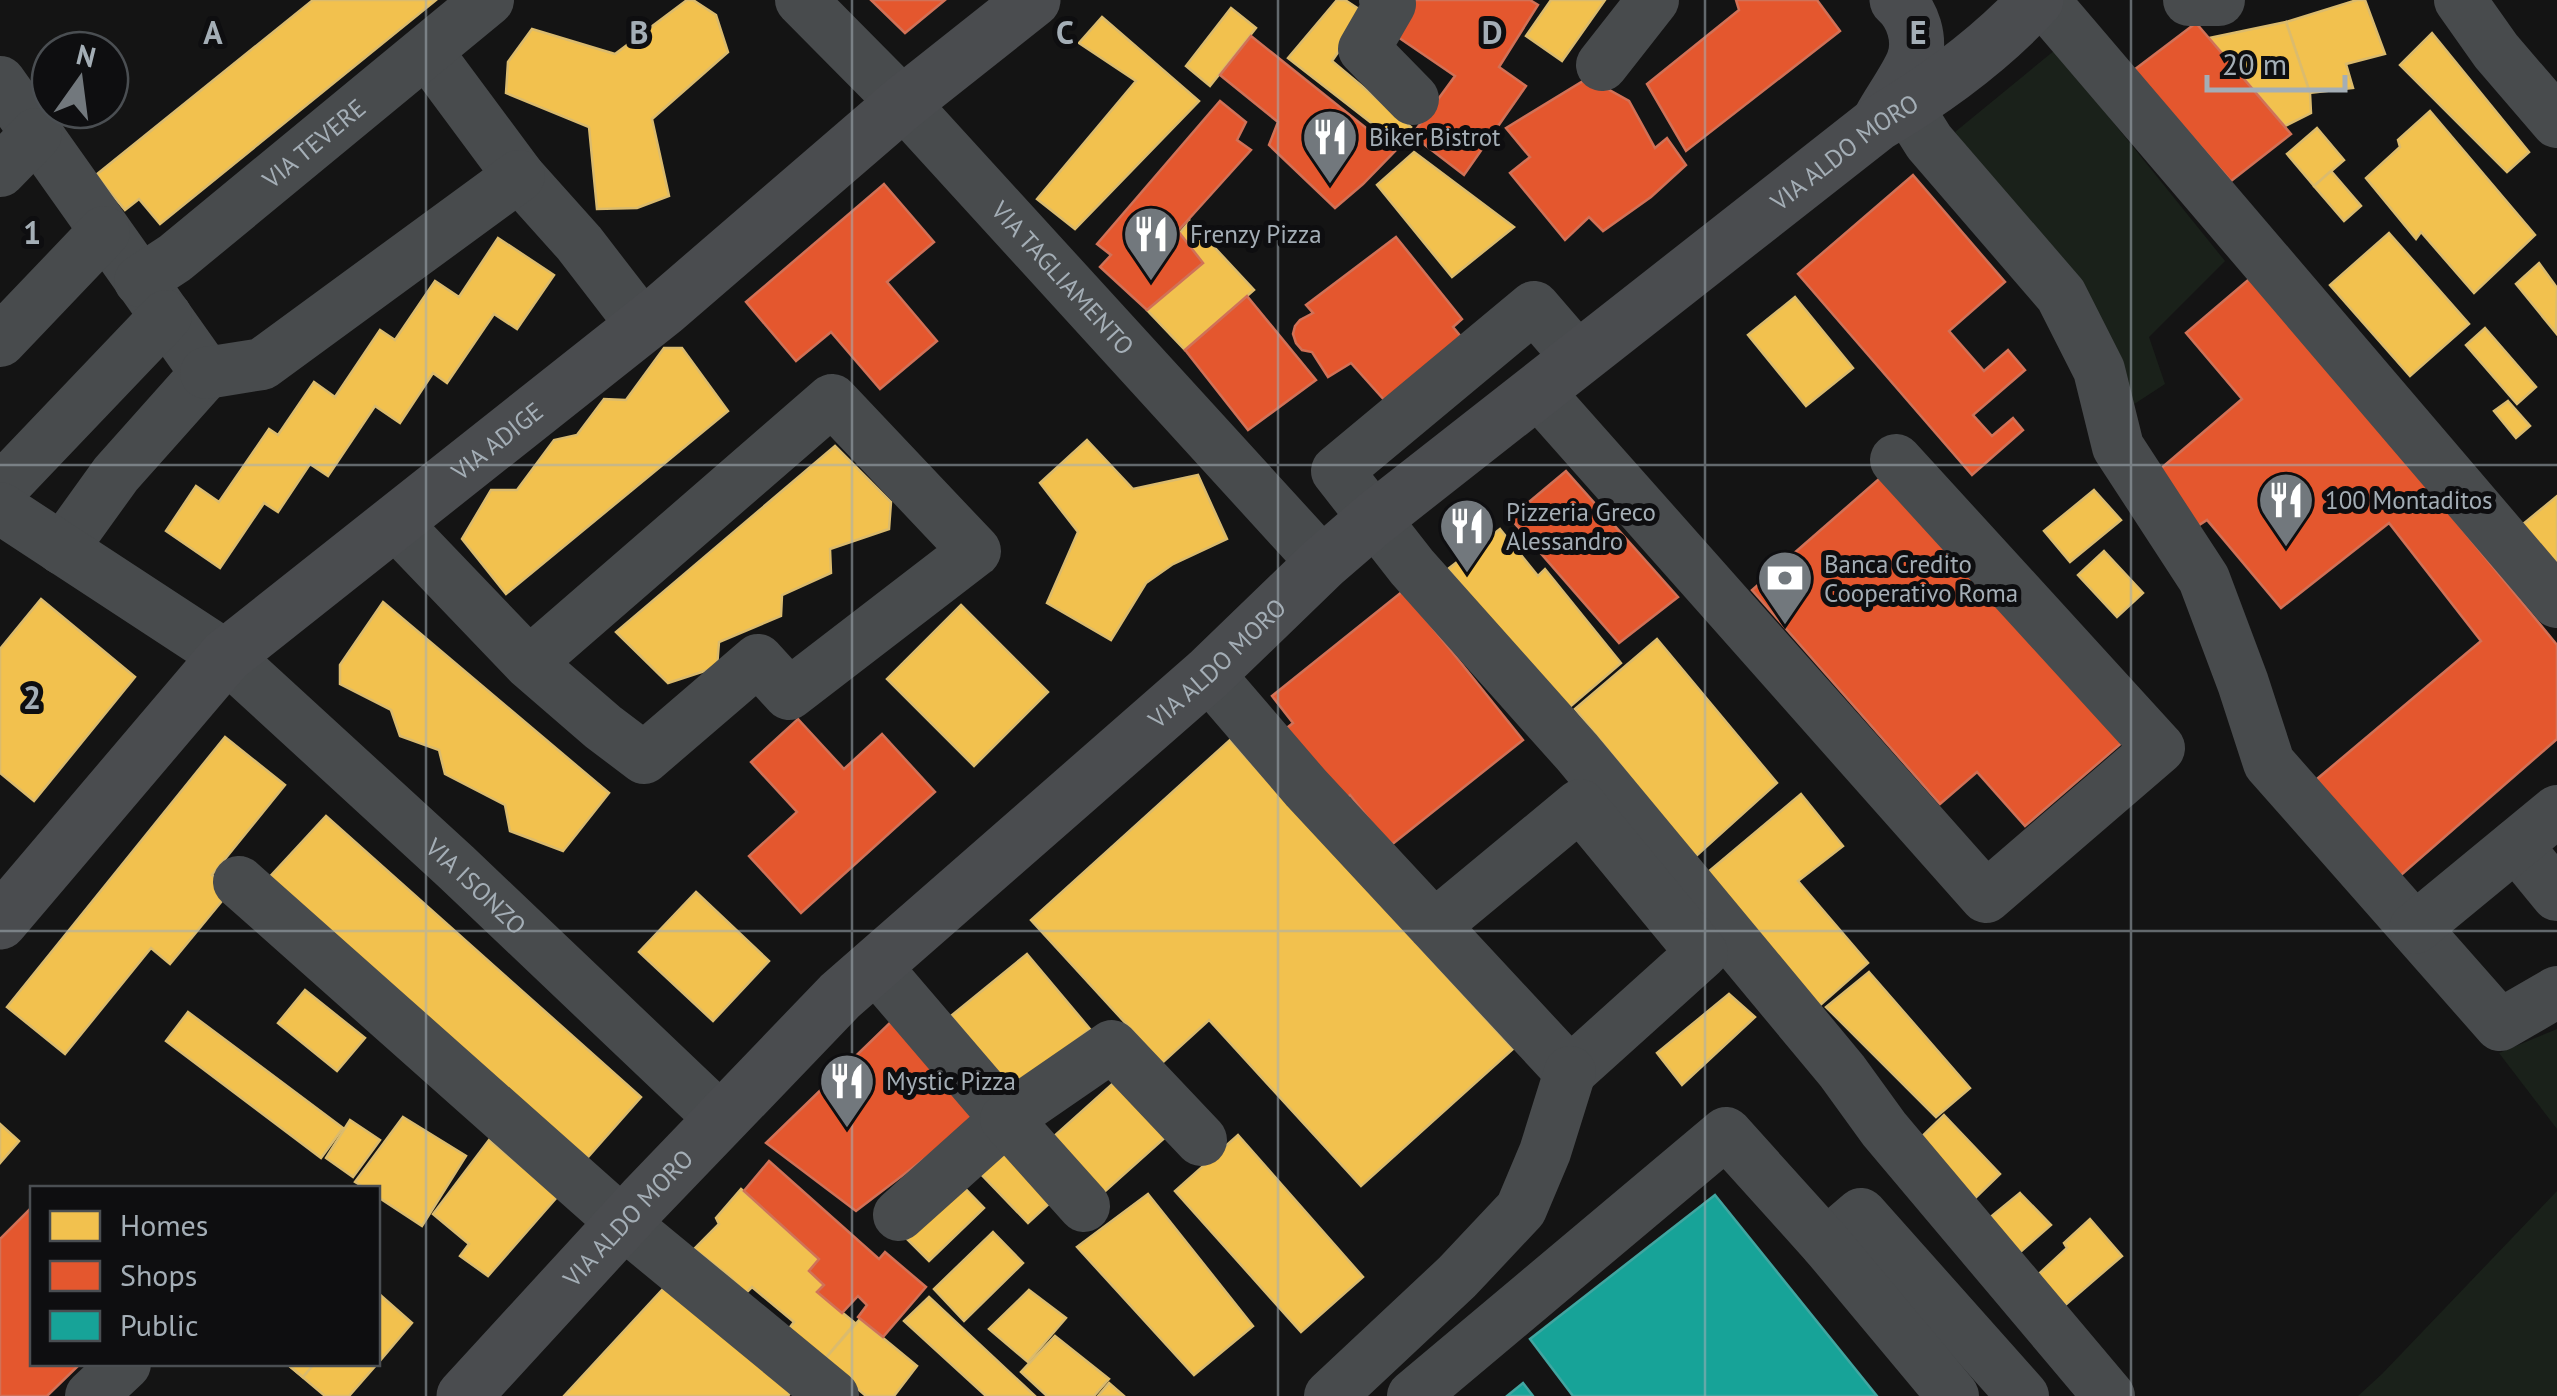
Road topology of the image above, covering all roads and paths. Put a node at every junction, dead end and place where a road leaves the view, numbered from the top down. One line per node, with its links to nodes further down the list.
1 (488, 0): 11 (street, VIA TEVERE)
2 (801, 0): 15 (street, VIA TAGLIAMENTO)
3 (1033, 0): 15 (main road, VIA ADIGE)
4 (1385, 0): 14 (street)
5 (1654, 0): 12 (street)
6 (1897, 0): 16 (main road)
7 (2040, 0): 16 (main road, VIA ALDO MORO); 34 (street)
8 (2189, 0): 9 (street)
9 (2219, 0)
10 (2460, 0): 17 (street)
11 (426, 52): 20 (street); 22 (street, VIA TEVERE)
12 (1602, 65)
13 (0, 82): 18 (street)
14 (1414, 99)
15 (902, 103): 23 (main road, VIA ADIGE); 33 (street, VIA TAGLIAMENTO)
16 (1892, 116): 26 (main road, VIA ALDO MORO); 44 (street)
17 (2557, 122)
18 (36, 134): 19 (street); 21 (street)
19 (0, 171)
20 (519, 176): 23 (street); 25 (street)
21 (104, 232): 22 (street); 24 (street)
22 (153, 299): 25 (street); 28 (street, VIA TEVERE)
23 (643, 326): 31 (main road, VIA ADIGE)
24 (0, 341)
25 (206, 374): 32 (street)
26 (1558, 374): 27 (street); 30 (main road, VIA ALDO MORO); 30 (street)
27 (1896, 460)
28 (0, 490)
29 (0, 508): 32 (street, VIA ISONZO)
30 (1374, 519): 33 (main road, VIA ALDO MORO); 63 (street)
31 (394, 522): 35 (main road, VIA ADIGE); 36 (street)
32 (62, 550): 35 (street, VIA ISONZO)
33 (1323, 562): 37 (main road, VIA ALDO MORO)
34 (2557, 602)
35 (226, 656): 42 (main road, VIA ADIGE); 48 (street, VIA ISONZO)
36 (529, 663): 36 (street)
37 (1208, 674): 43 (street); 45 (main road, VIA ALDO MORO)
38 (2557, 811): 39 (street)
39 (2516, 845): 41 (street); 44 (street)
40 (239, 882): 53 (street)
41 (2557, 895)
42 (0, 922)
43 (1434, 926): 47 (street); 47 (street)
44 (2414, 928): 46 (street)
45 (874, 965): 48 (main road, VIA ALDO MORO); 49 (street)
46 (2557, 992)
47 (1570, 1072): 59 (street)
48 (722, 1119): 53 (main road, VIA ALDO MORO)
49 (1006, 1119): 50 (street); 51 (street); 52 (street)
50 (1201, 1140)
51 (1084, 1206)
52 (899, 1215)
53 (623, 1223): 57 (main road, VIA ALDO MORO); 58 (street)
54 (1826, 1244): 60 (street); 61 (street); 62 (street)
55 (123, 1366): 56 (street)
56 (91, 1396)
57 (464, 1396)
58 (833, 1396)
59 (1330, 1396)
60 (1412, 1396)
61 (1952, 1396)
62 (2023, 1396)
63 (2109, 1396)

